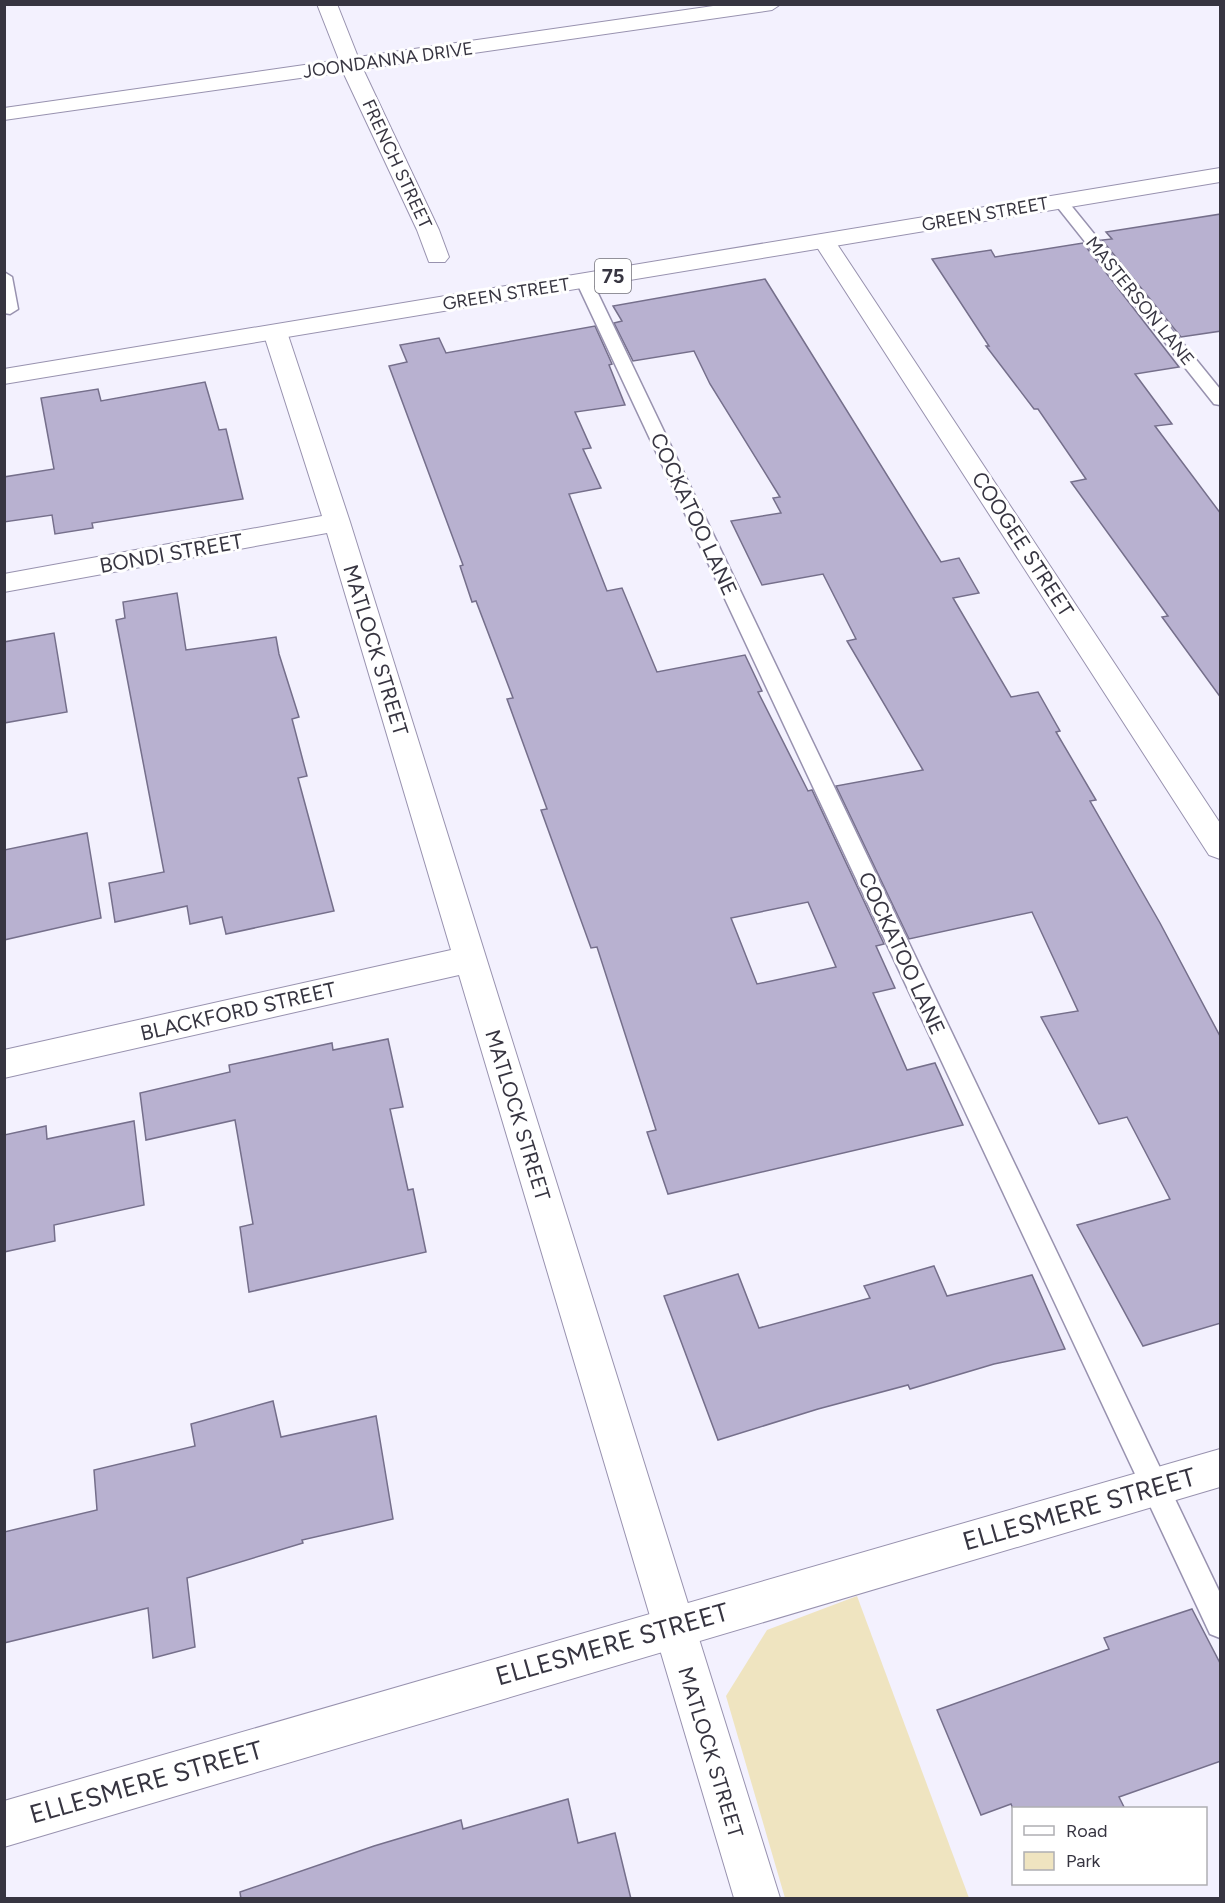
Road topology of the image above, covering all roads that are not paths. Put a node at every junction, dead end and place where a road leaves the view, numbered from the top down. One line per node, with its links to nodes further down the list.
1 (327, 4): 3 (street, FRENCH STREET)
2 (772, 4): 3 (street, JOONDANNA DRIVE)
3 (351, 66): 4 (street, JOONDANNA DRIVE); 8 (street, FRENCH STREET)
4 (4, 114)
5 (1221, 175): 6 (street, GREEN STREET / 75)
6 (1060, 201): 7 (street, GREEN STREET / 75); 14 (lane, MASTERSON LANE)
7 (825, 241): 10 (street, GREEN STREET / 75); 17 (street, COOGEE STREET)
8 (437, 257)
9 (4, 278): 11 (lane)
10 (584, 281): 12 (street, GREEN STREET / 75); 21 (lane, COCKATOO LANE)
11 (10, 309)
12 (275, 332): 13 (street, GREEN STREET / 75); 15 (street, MATLOCK STREET)
13 (4, 377)
14 (1221, 400)
15 (337, 522): 16 (street, BONDI STREET); 18 (street, MATLOCK STREET)
16 (4, 583)
17 (1221, 848)
18 (471, 959): 19 (street, BLACKFORD STREET); 23 (street, MATLOCK STREET)
19 (4, 1064)
20 (1221, 1468): 21 (street, ELLESMERE STREET)
21 (1155, 1487): 22 (lane, COCKATOO LANE); 23 (street, ELLESMERE STREET)
22 (1221, 1624)
23 (672, 1626): 24 (street, ELLESMERE STREET); 25 (street, MATLOCK STREET)
24 (4, 1824)
25 (757, 1899)

